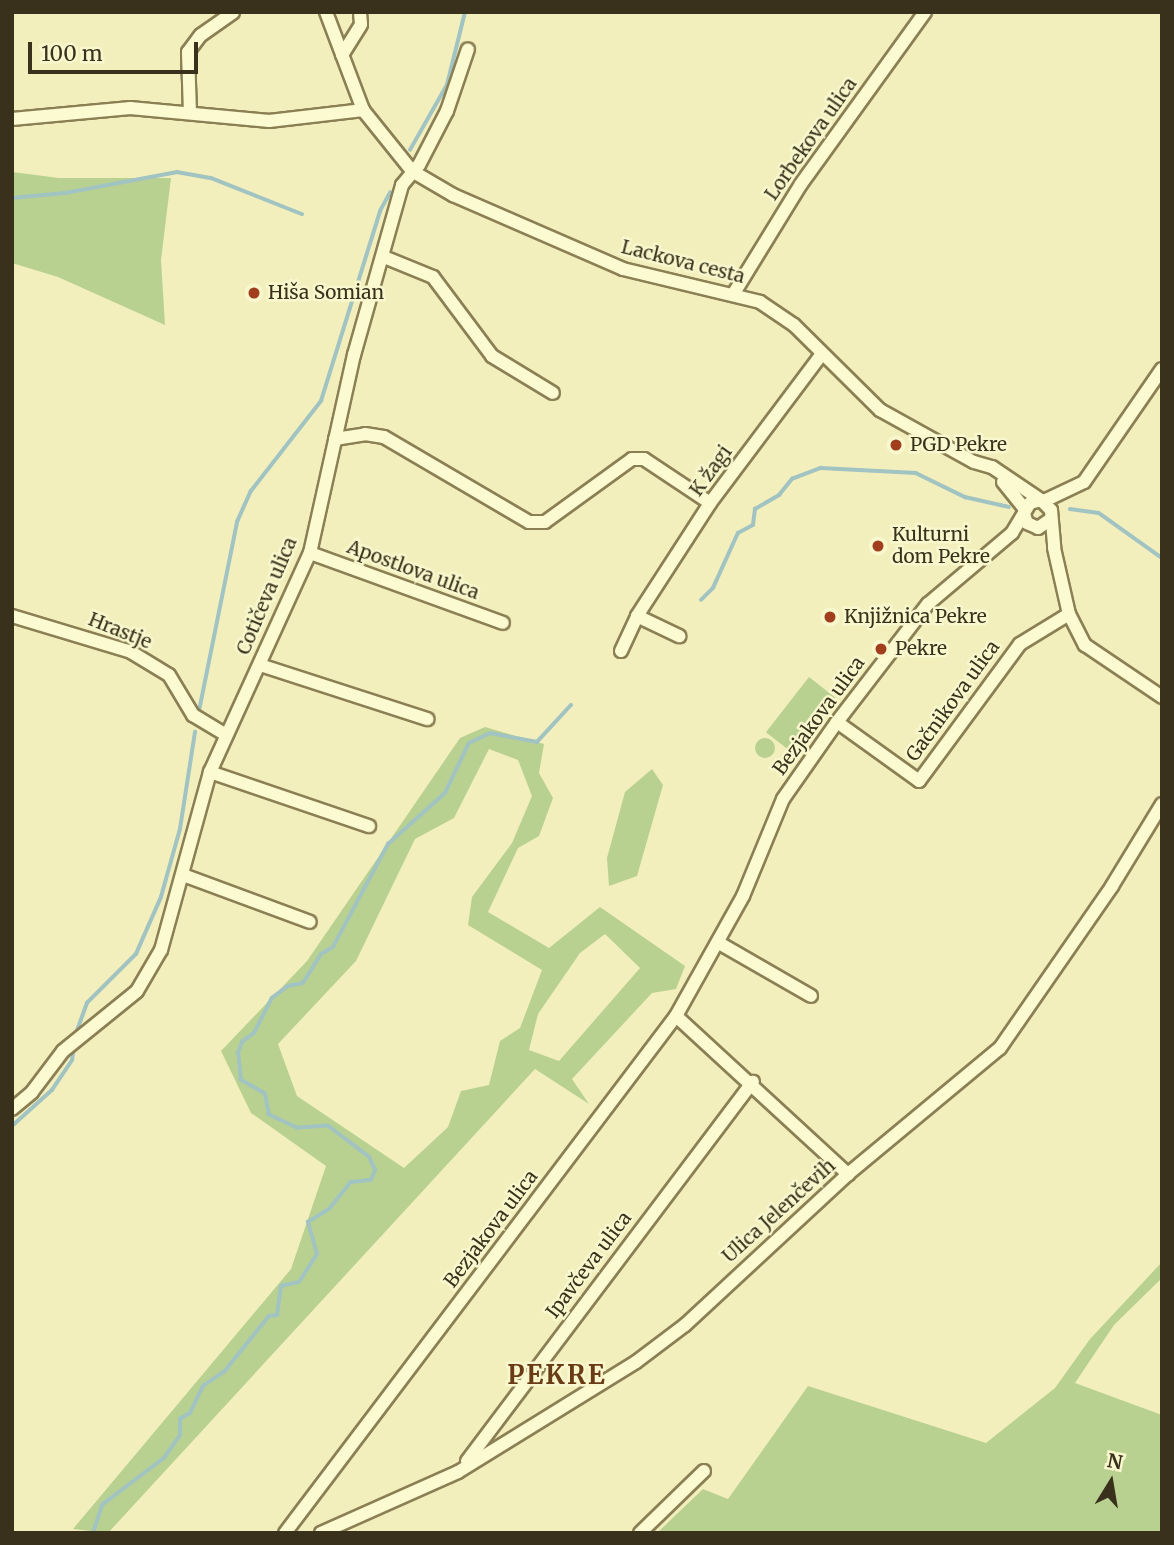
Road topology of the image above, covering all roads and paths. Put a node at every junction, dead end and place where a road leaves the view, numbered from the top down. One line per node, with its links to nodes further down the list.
1 (326, 12): 6 (street, Lackova cesta)
2 (360, 12): 6 (street)
3 (925, 12): 12 (street, Lorbekova ulica)
4 (233, 13): 8 (street)
5 (468, 49): 10 (street, Cotičeva ulica)
6 (342, 55): 7 (street, Lackova cesta)
7 (363, 110): 8 (street); 10 (street, Lackova cesta)
8 (190, 113): 9 (street)
9 (12, 119)
10 (412, 171): 11 (street, Cotičeva ulica); 12 (street, Lackova cesta)
11 (384, 257): 15 (street); 16 (street, Cotičeva ulica)
12 (734, 293): 13 (street, Lackova cesta)
13 (822, 354): 17 (street, Lackova cesta); 20 (street, K žagi)
14 (1162, 369): 18 (street)
15 (553, 393)
16 (335, 439): 20 (street); 26 (street, Cotičeva ulica)
17 (974, 462): 19 (street, Lackova cesta); 21 (street)
18 (1077, 489): 19 (street); 22 (street)
19 (1042, 500): 21 (street); 22 (street)
20 (710, 503): 29 (street, K žagi)
21 (1025, 511): 23 (street); 24 (street, Bezjakova ulica)
22 (1052, 516): 23 (street); 25 (street)
23 (1035, 527): 24 (street); 25 (street)
24 (1012, 533): 36 (street, Bezjakova ulica)
25 (1054, 548): 27 (street)
26 (310, 553): 30 (street, Apostlova ulica); 33 (street, Cotičeva ulica)
27 (1069, 614): 34 (street); 36 (street, Gačnikova ulica)
28 (12, 616): 37 (street, Hrastje)
29 (638, 616): 31 (street); 32 (street, K žagi)
30 (503, 623)
31 (679, 636)
32 (621, 652)
33 (260, 666): 35 (street); 37 (street, Cotičeva ulica)
34 (1162, 697)
35 (427, 719)
36 (836, 722): 43 (street, Bezjakova ulica)
37 (226, 735): 38 (street, Cotičeva ulica)
38 (210, 772): 40 (street); 41 (street, Cotičeva ulica)
39 (1162, 804): 48 (street, Ulica Jelenčevih)
40 (369, 826)
41 (183, 875): 42 (street); 47 (street, Cotičeva ulica)
42 (310, 922)
43 (719, 943): 44 (street); 45 (street, Bezjakova ulica)
44 (811, 996)
45 (676, 1016): 46 (street); 51 (street, Bezjakova ulica)
46 (753, 1082): 48 (street); 50 (street, Ipavčeva ulica)
47 (12, 1108)
48 (848, 1174): 50 (street, Ulica Jelenčevih)
49 (704, 1471): 53 (street)
50 (458, 1472): 52 (street, Ulica Jelenčevih)
51 (285, 1533)
52 (321, 1533)
53 (640, 1533)

